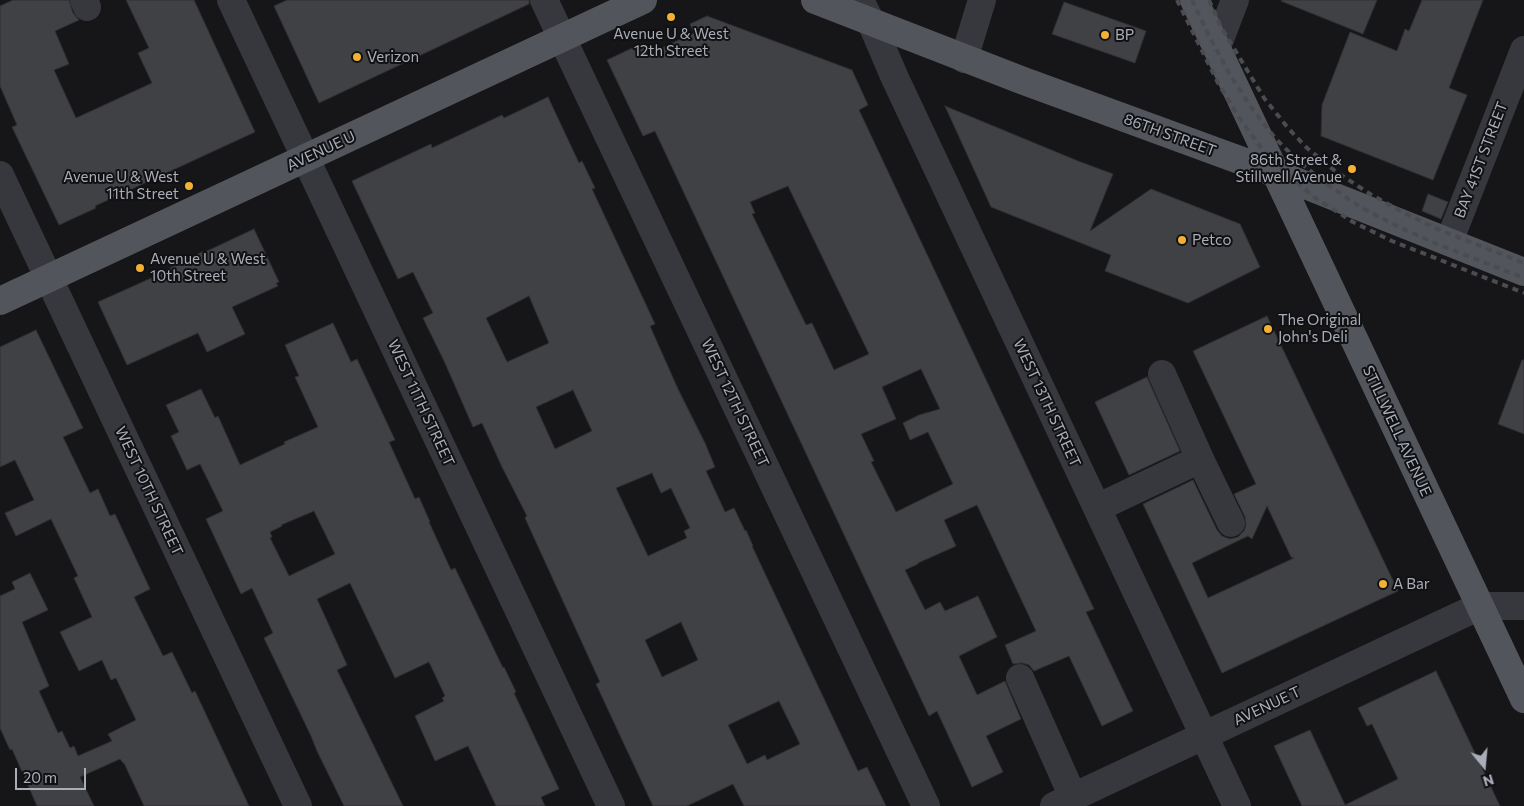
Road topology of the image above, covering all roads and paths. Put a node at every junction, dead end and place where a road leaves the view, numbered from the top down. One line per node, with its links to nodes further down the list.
1 (231, 0): 13 (street, WEST 11TH STREET)
2 (544, 0): 9 (street, WEST 12TH STREET)
3 (642, 0): 9 (main road, AVENUE U)
4 (815, 0): 8 (main road, 86TH STREET)
5 (982, 0): 12 (street)
6 (1194, 0): 10 (main road, STILLWELL AVENUE)
7 (1235, 0): 10 (street)
8 (866, 11): 12 (main road, 86TH STREET); 22 (street, WEST 13TH STREET)
9 (562, 38): 13 (main road, AVENUE U); 32 (street, WEST 12TH STREET)
10 (1217, 47): 14 (main road, STILLWELL AVENUE)
11 (1524, 50): 16 (street, BAY 41ST STREET)
12 (964, 59): 14 (main road, 86TH STREET)
13 (306, 158): 18 (main road, AVENUE U); 31 (street, WEST 11TH STREET)
14 (1276, 173): 16 (main road, 86TH STREET); 24 (main road, STILLWELL AVENUE)
15 (0, 175): 18 (street, WEST 10TH STREET)
16 (1449, 242): 17 (main road, 86TH STREET)
17 (1524, 272)
18 (49, 278): 19 (main road, AVENUE U); 30 (street, WEST 10TH STREET)
19 (0, 301)
20 (1162, 374): 21 (street)
21 (1200, 459): 22 (street); 23 (street)
22 (1097, 508): 28 (street, WEST 13TH STREET)
23 (1231, 523)
24 (1480, 606): 25 (street); 27 (main road, STILLWELL AVENUE); 28 (street, AVENUE T)
25 (1524, 606)
26 (1020, 678): 29 (street)
27 (1524, 699)
28 (1204, 735): 29 (street, AVENUE T); 33 (street, WEST 13TH STREET)
29 (1063, 801)
30 (298, 806)
31 (611, 806)
32 (926, 806)
33 (1237, 806)

